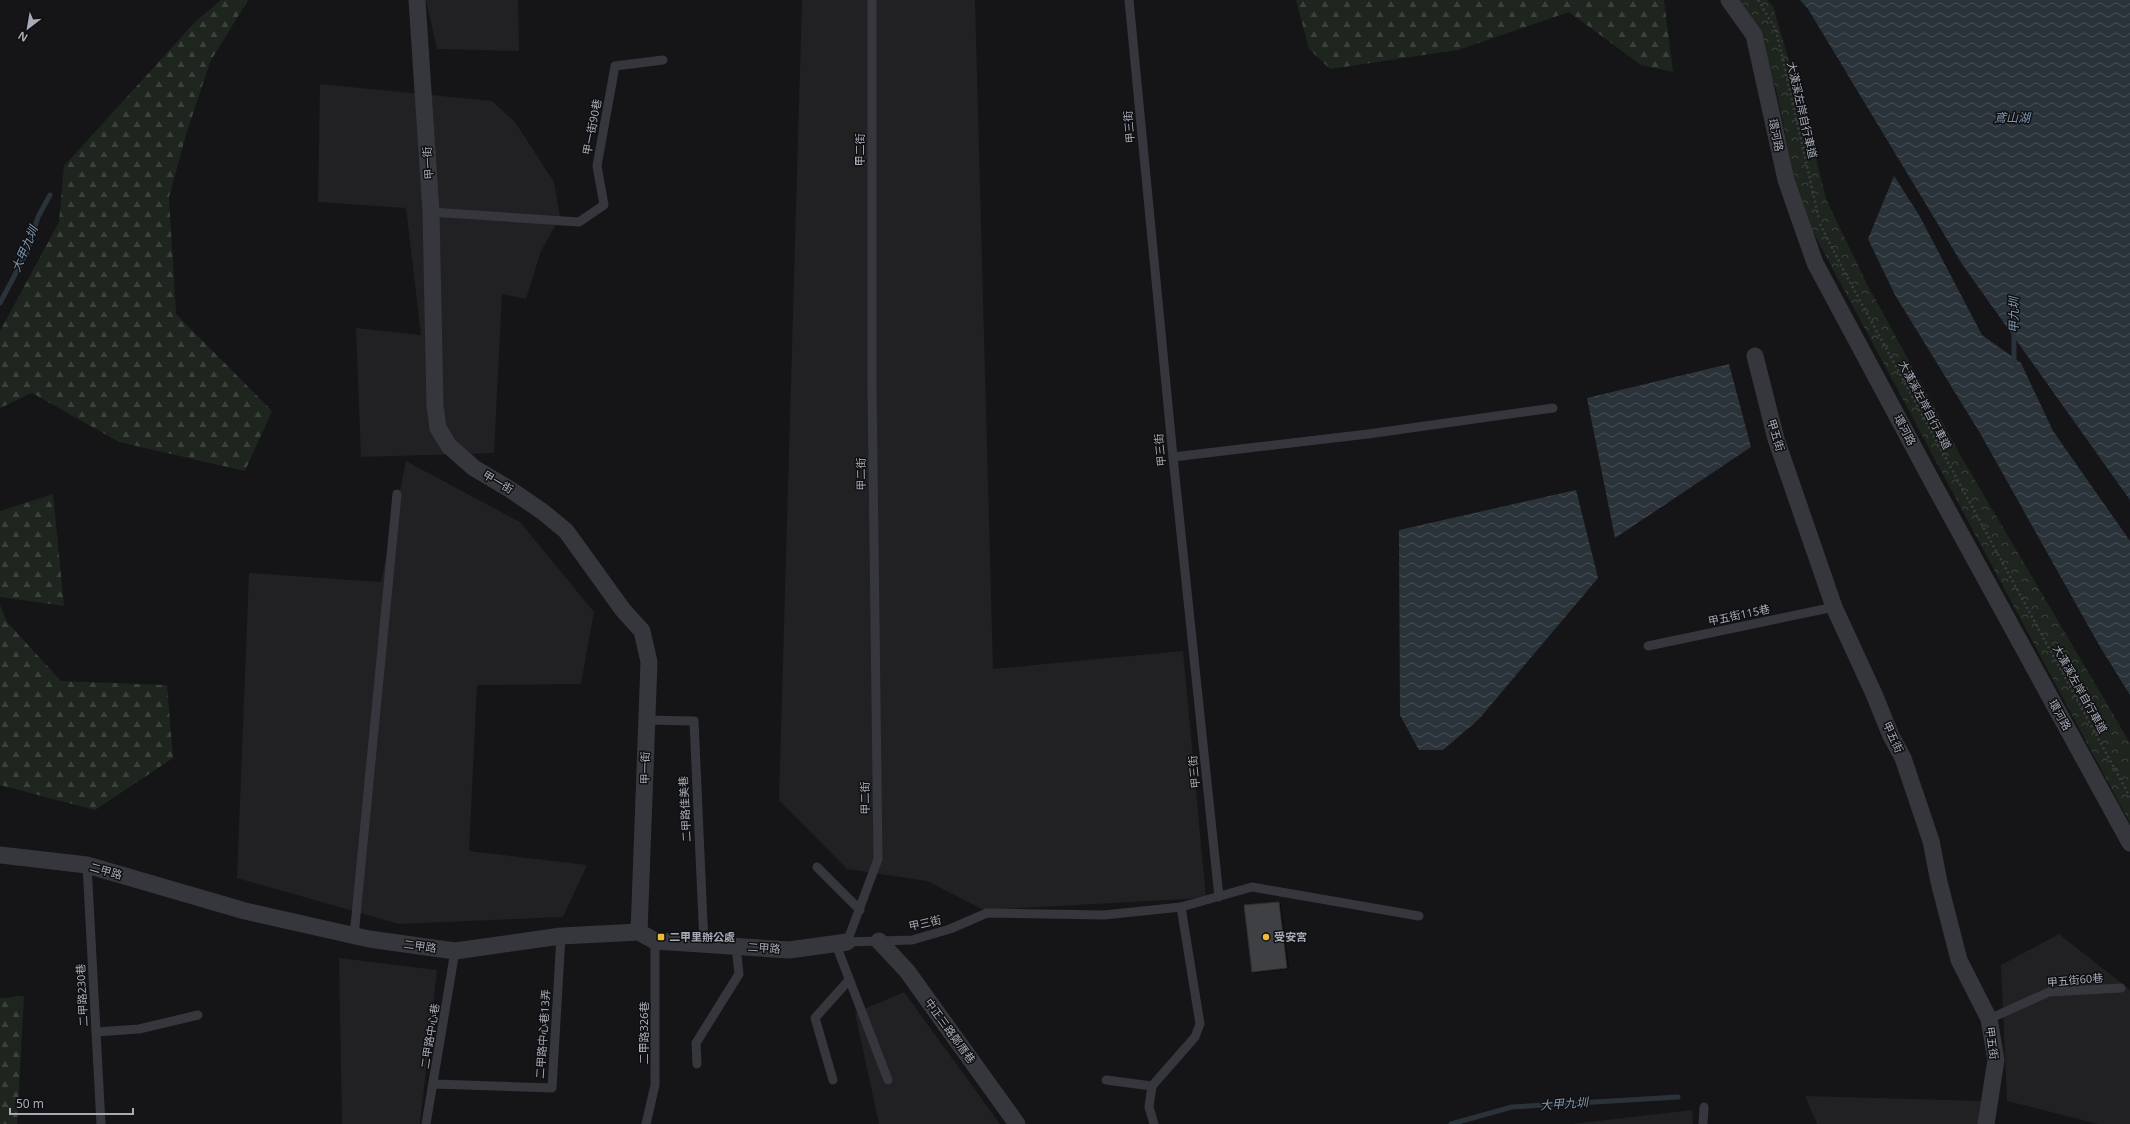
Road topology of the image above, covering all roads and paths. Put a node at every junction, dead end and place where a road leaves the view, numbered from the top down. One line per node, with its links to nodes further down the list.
1 (417, 0): 7 (street, 甲一街)
2 (872, 0): 22 (lane, 甲二街)
3 (1129, 0): 10 (lane, 甲三街)
4 (1728, 0): 16 (street, 環河路)
5 (1758, 0): 15 (path, 大漢溪左岸自行車道)
6 (663, 60): 7 (lane, 甲一街90巷)
7 (431, 212): 14 (street, 甲一街)
8 (1755, 356): 12 (street, 甲五街)
9 (1553, 408): 10 (lane)
10 (1173, 458): 20 (lane, 甲三街)
11 (397, 494): 25 (lane)
12 (1834, 608): 13 (lane, 甲五街115巷); 36 (street, 甲五街)
13 (1648, 646)
14 (645, 720): 24 (street, 甲一街); 30 (lane, 二甲路佳美巷)
15 (2130, 797)
16 (2130, 843)
17 (0, 855): 18 (street, 二甲路)
18 (87, 866): 25 (street, 二甲路); 37 (lane, 二甲路230巷)
19 (816, 867): 22 (lane)
20 (1219, 897): 21 (lane, 甲三街); 23 (lane, 甲三街)
21 (1181, 907): 28 (lane, 甲三街); 43 (lane)
22 (860, 910): 29 (lane, 甲二街)
23 (1419, 916)
24 (639, 932): 26 (street, 二甲路); 27 (street, 二甲路)
25 (354, 936): 32 (street, 二甲路)
26 (561, 936): 32 (street, 二甲路); 42 (lane, 二甲路中心巷13弄)
27 (655, 941): 30 (street, 二甲路); 47 (lane, 二甲路326巷)
28 (879, 941): 29 (lane, 甲三街); 48 (street, 中正三路鄭厝巷)
29 (841, 942): 31 (street, 二甲路); 33 (lane)
30 (704, 944): 31 (street, 二甲路)
31 (736, 946): 38 (lane)
32 (455, 951): 42 (lane, 二甲路中心巷)
33 (849, 980): 39 (lane); 40 (lane)
34 (2121, 988): 36 (lane, 甲五街60巷)
35 (198, 1015): 37 (lane)
36 (1989, 1019): 51 (street, 甲五街)
37 (96, 1032): 45 (lane, 二甲路230巷)
38 (697, 1064)
39 (833, 1080)
40 (888, 1080)
41 (1106, 1080): 43 (lane)
42 (434, 1084): 46 (lane, 二甲路中心巷)
43 (1152, 1086): 49 (lane)
44 (1704, 1107): 50 (lane)
45 (101, 1124)
46 (426, 1124)
47 (646, 1124)
48 (1017, 1124)
49 (1154, 1124)
50 (1703, 1124)
51 (1986, 1124)

